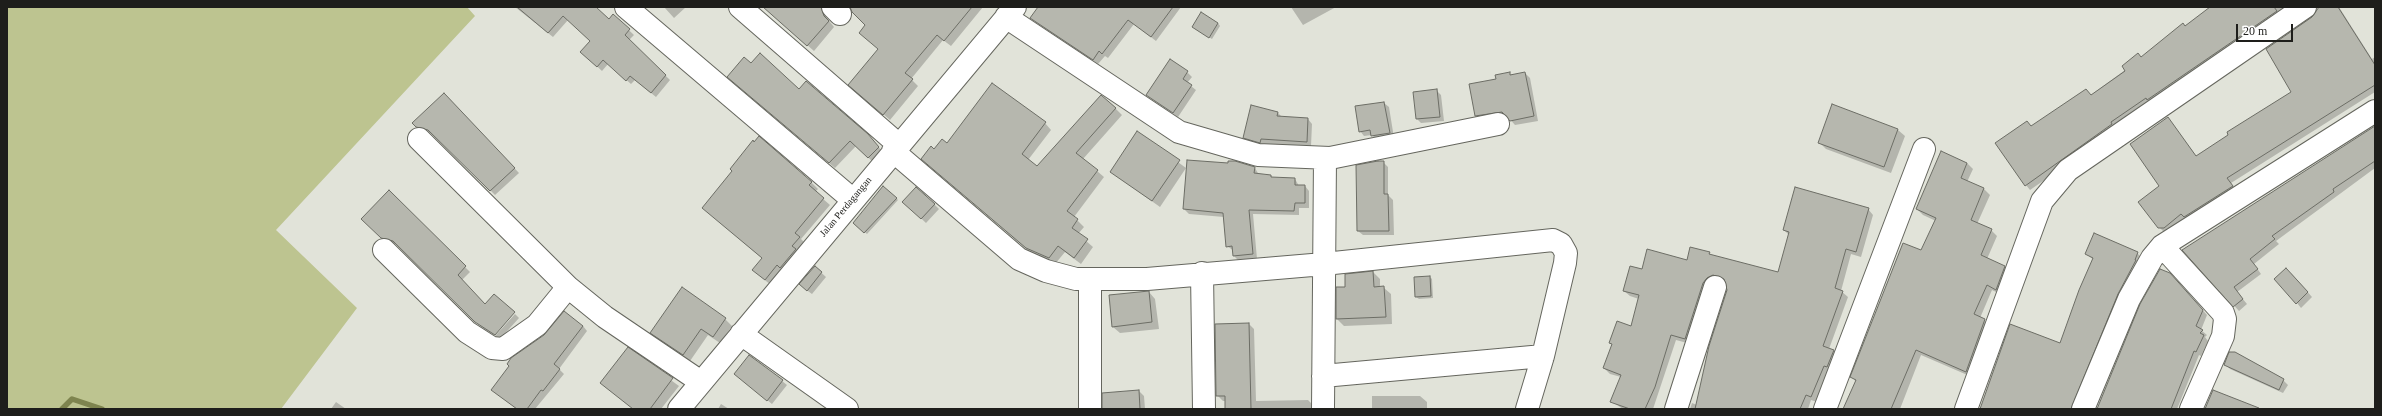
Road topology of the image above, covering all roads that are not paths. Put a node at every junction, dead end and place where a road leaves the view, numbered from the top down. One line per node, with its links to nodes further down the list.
1 (626, 7): 11 (street)
2 (740, 7): 8 (street)
3 (2305, 7): 31 (street)
4 (1007, 11): 8 (street, Jalan Perdagangan); 10 (street)
5 (2375, 111): 12 (street)
6 (1498, 124): 10 (street)
7 (419, 139): 17 (street)
8 (896, 148): 11 (street, Jalan Perdagangan); 16 (street)
9 (1924, 149): 30 (street)
10 (1325, 158): 14 (street)
11 (853, 200): 19 (street, Jalan Perdagangan)
12 (2162, 246): 32 (street); 33 (street)
13 (384, 250): 17 (street)
14 (1324, 264): 15 (street); 20 (street); 21 (street)
15 (1202, 273): 16 (street); 26 (street)
16 (1090, 279): 25 (street)
17 (568, 287): 22 (street)
18 (1715, 287): 29 (street)
19 (741, 334): 22 (street, Jalan Perdagangan); 24 (street)
20 (1543, 356): 21 (street); 28 (street)
21 (1323, 376): 27 (street)
22 (701, 382): 23 (street, Jalan Perdagangan)
23 (680, 409)
24 (847, 409)
25 (1090, 409)
26 (1204, 409)
27 (1323, 409)
28 (1527, 409)
29 (1676, 409)
30 (1825, 409)
31 (1966, 409)
32 (2084, 409)
33 (2191, 409)

